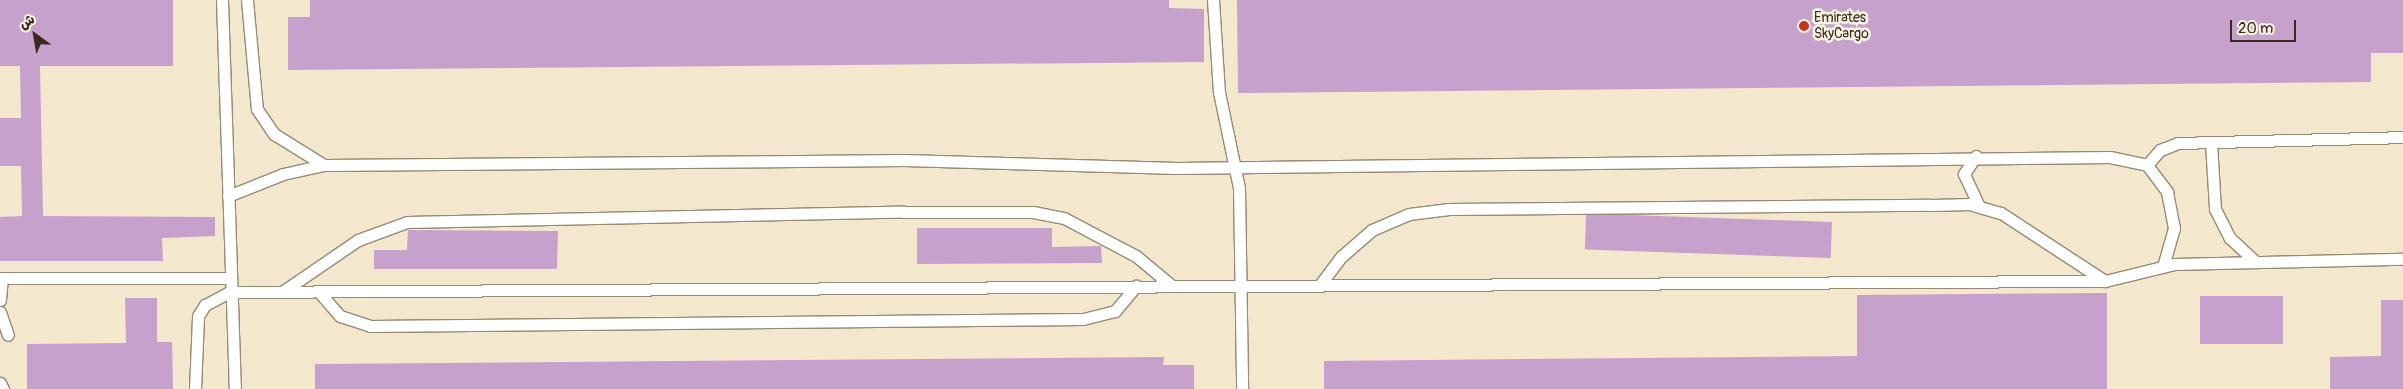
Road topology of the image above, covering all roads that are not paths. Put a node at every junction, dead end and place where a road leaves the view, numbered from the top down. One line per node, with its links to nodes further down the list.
1 (222, 0): 10 (lane)
2 (247, 0): 8 (lane)
3 (1213, 0): 7 (lane)
4 (2403, 137): 5 (lane)
5 (2211, 142): 9 (lane); 13 (lane)
6 (1976, 156): 7 (lane); 9 (lane); 11 (lane)
7 (1236, 164): 8 (lane); 18 (lane)
8 (324, 165): 10 (lane)
9 (2147, 165): 14 (lane)
10 (228, 196): 16 (lane)
11 (1979, 206): 17 (lane); 21 (lane)
12 (2403, 259): 13 (lane)
13 (2255, 261): 14 (lane)
14 (2163, 266): 17 (lane)
15 (1, 278): 16 (lane); 25 (lane)
16 (229, 278): 22 (lane)
17 (2105, 281): 21 (lane)
18 (1240, 285): 20 (lane); 21 (lane); 32 (lane)
19 (1136, 286): 20 (lane); 24 (lane); 24 (lane)
20 (1172, 286): 23 (lane)
21 (1319, 286)
22 (229, 292): 23 (lane); 30 (lane); 31 (lane)
23 (282, 292): 24 (lane)
24 (319, 292)
25 (0, 300)
26 (0, 312): 27 (lane)
27 (8, 335)
28 (0, 383): 29 (lane)
29 (3, 389)
30 (195, 389)
31 (235, 389)
32 (1242, 389)

